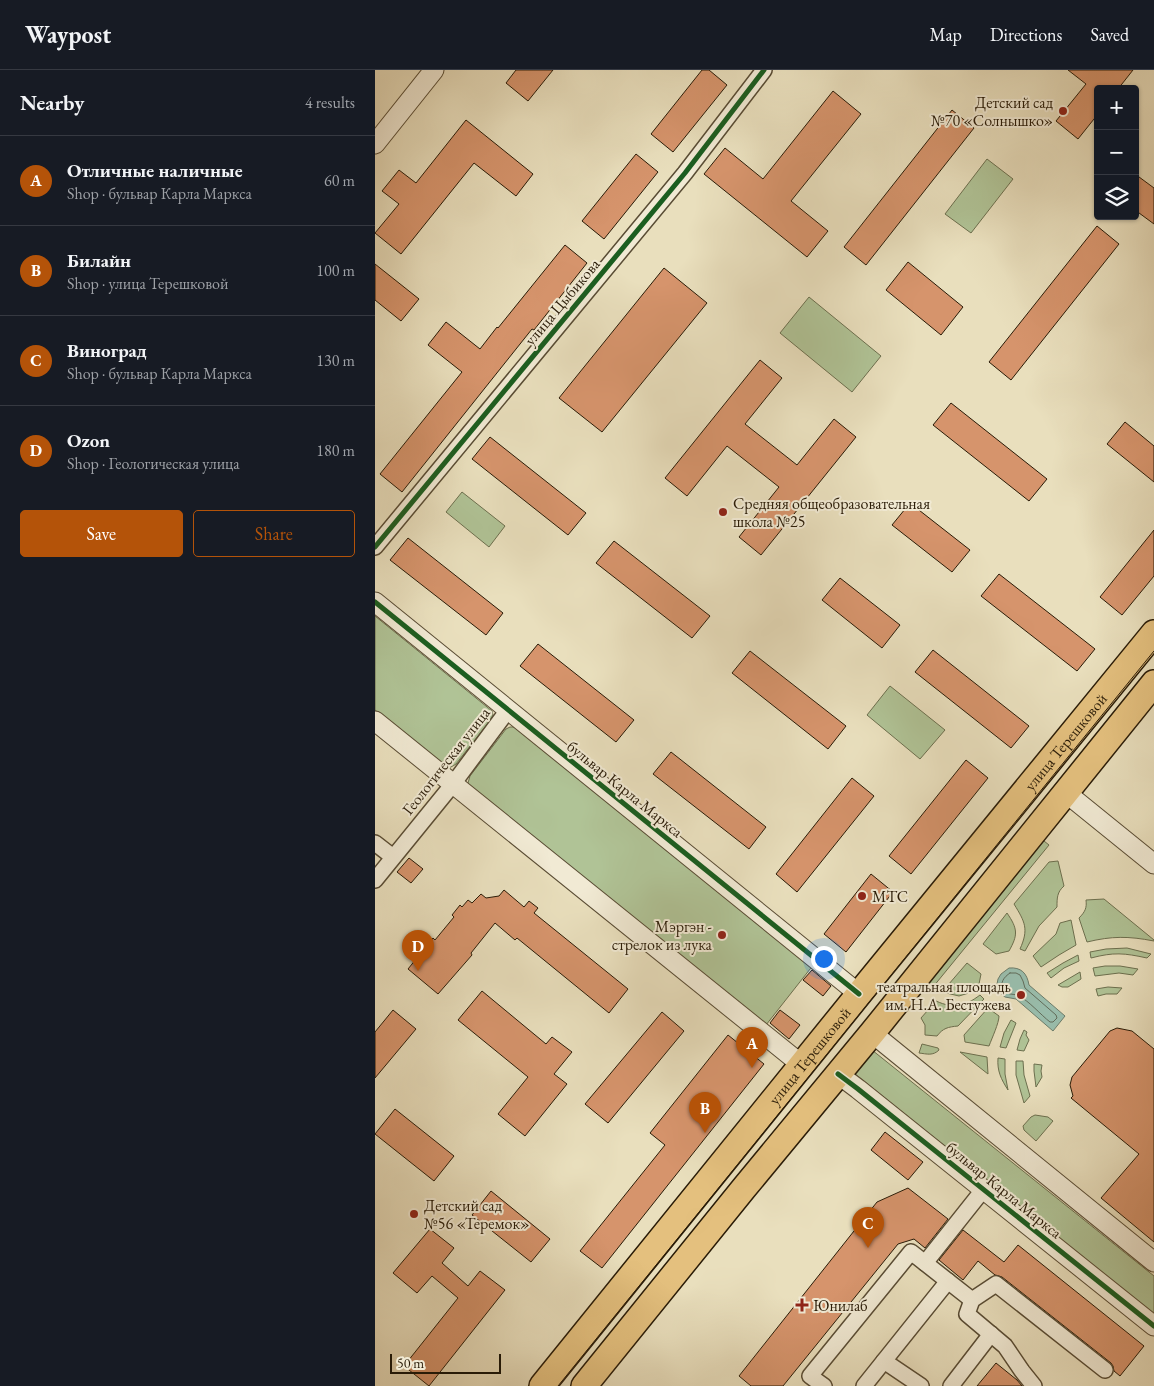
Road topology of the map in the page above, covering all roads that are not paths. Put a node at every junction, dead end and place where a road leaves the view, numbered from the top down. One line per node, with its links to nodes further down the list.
1 (434, 70): 3 (street)
2 (764, 70): 4 (street, улица Цыбикова)
3 (375, 144)
4 (375, 547)
5 (375, 602): 8 (street, бульвар Карла Маркса)
6 (1154, 633): 10 (main road, улица Терешковой)
7 (1154, 683): 12 (main road, улица Терешковой)
8 (508, 710): 11 (street, Геологическая улица); 17 (street, бульвар Карла Маркса)
9 (375, 721): 11 (street)
10 (1040, 772): 12 (main road); 17 (main road, улица Терешковой)
11 (453, 784): 14 (street, Геологическая улица); 19 (street)
12 (1065, 792): 15 (street); 18 (main road, улица Терешковой)
13 (375, 844): 14 (street)
14 (393, 857): 16 (street, Геологическая улица)
15 (1154, 864)
16 (375, 880)
17 (859, 994): 19 (main road, улица Терешковой)
18 (872, 1033): 20 (main road, улица Терешковой); 22 (street)
19 (802, 1065): 30 (main road, улица Терешковой)
20 (838, 1074): 21 (street, бульвар Карла Маркса); 31 (main road, улица Терешковой)
21 (983, 1190): 23 (street); 26 (street, бульвар Карла Маркса)
22 (1154, 1262)
23 (925, 1263): 24 (street); 32 (street)
24 (948, 1282): 25 (street); 28 (street)
25 (973, 1300): 27 (street); 29 (street)
26 (1154, 1326)
27 (991, 1334): 35 (street); 36 (street)
28 (884, 1361): 33 (street); 34 (street)
29 (1105, 1370)
30 (542, 1386)
31 (583, 1386)
32 (824, 1386)
33 (864, 1386)
34 (921, 1386)
35 (951, 1386)
36 (1034, 1386)

